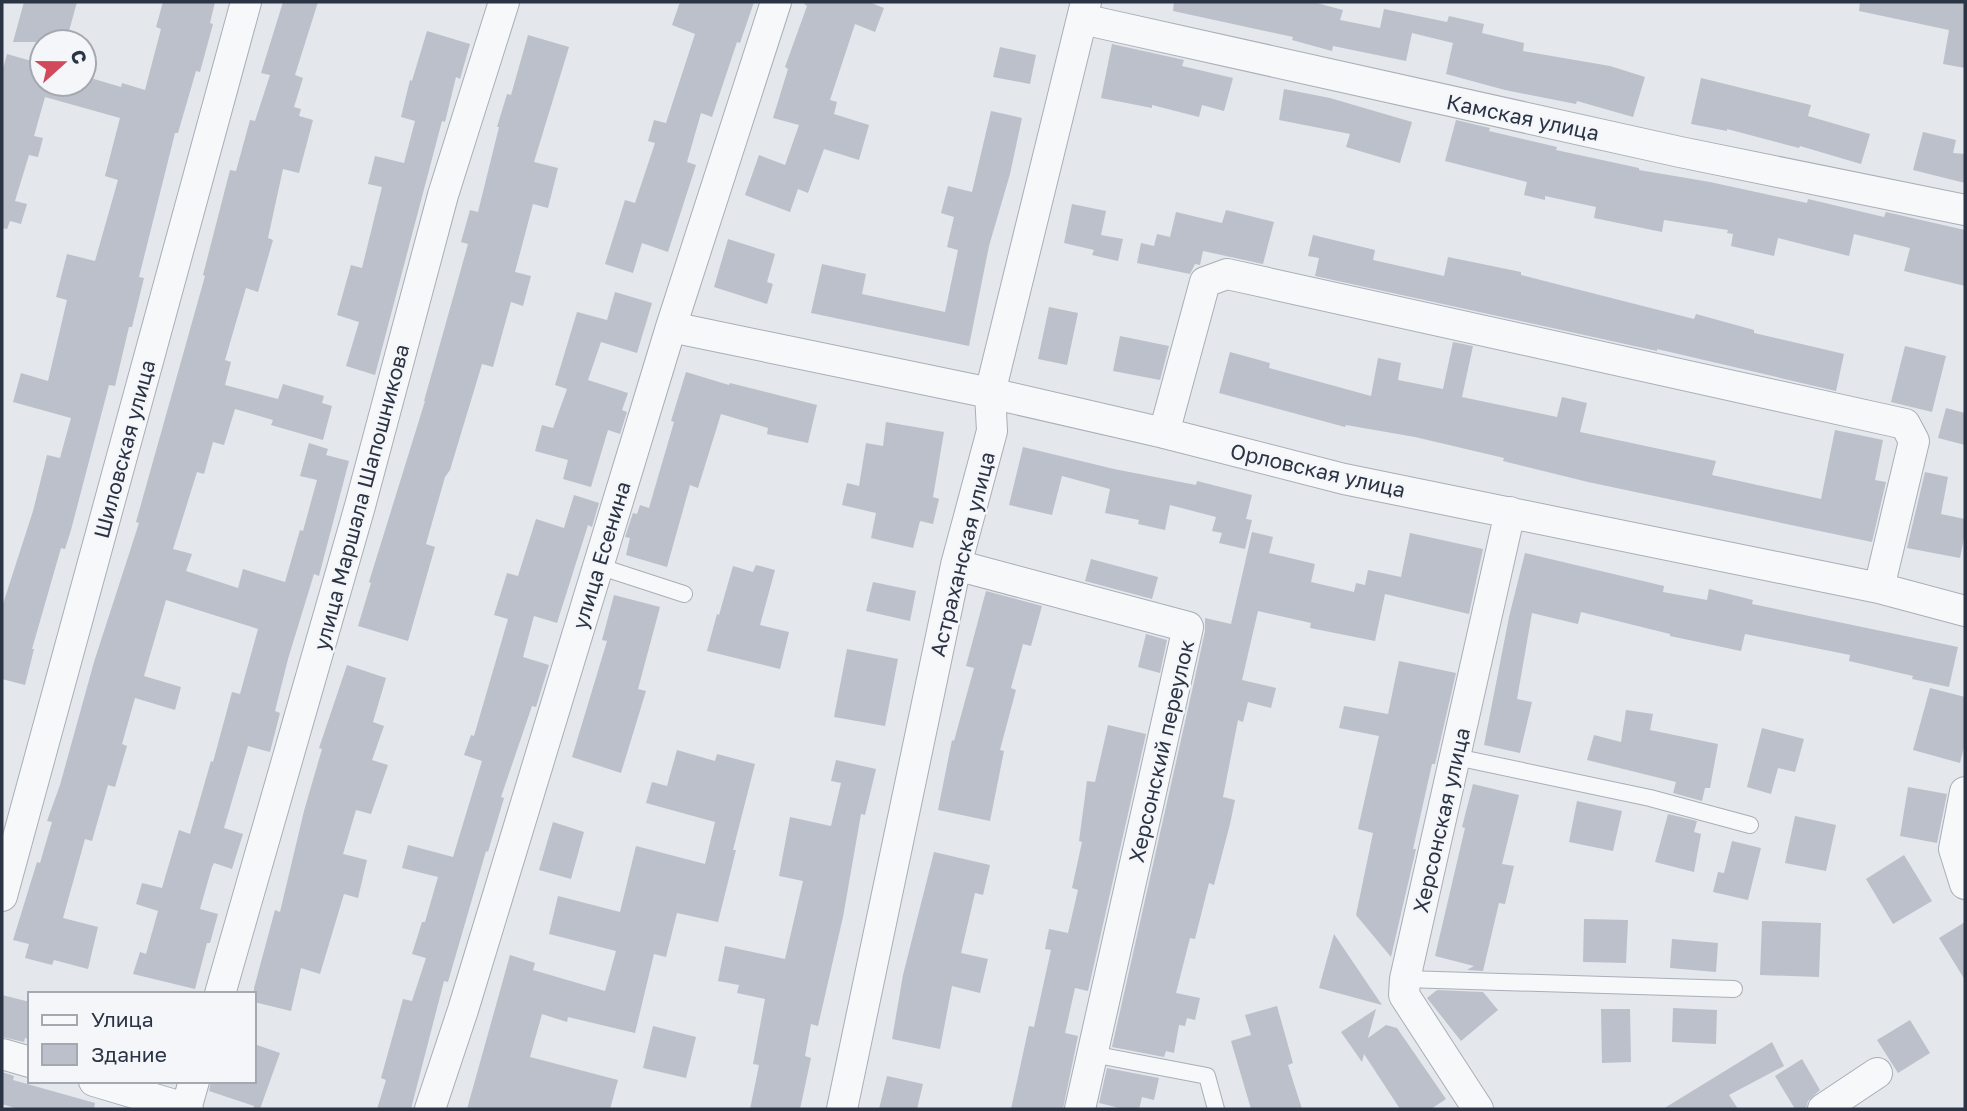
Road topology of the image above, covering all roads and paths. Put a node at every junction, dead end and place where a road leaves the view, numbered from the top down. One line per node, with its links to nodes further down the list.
1 (246, 2): 19 (street, Шиловская улица)
2 (504, 2): 22 (street, улица Маршала Шапошникова)
3 (776, 2): 6 (street, улица Есенина)
4 (1084, 10): 5 (street, Камская улица); 7 (street, Астраханская улица)
5 (1965, 210)
6 (671, 327): 7 (street, Орловская улица); 11 (street, улица Есенина)
7 (990, 393): 8 (street, Орловская улица); 10 (street, Астраханская улица)
8 (1164, 433): 9 (street, Орловская улица); 12 (street)
9 (1510, 512): 12 (street, Орловская улица); 15 (street, Херсонская улица)
10 (956, 565): 24 (street, Херсонский переулок); 31 (street, Астраханская улица)
11 (598, 566): 13 (lane); 30 (street, улица Есенина)
12 (1879, 589): 14 (street, Орловская улица)
13 (684, 594)
14 (1965, 611)
15 (1456, 757): 17 (lane); 20 (street, Херсонская улица)
16 (1965, 792): 18 (street)
17 (1750, 825)
18 (1965, 884)
19 (2, 895)
20 (1405, 979): 21 (lane); 34 (street, Херсонская улица)
21 (1734, 989)
22 (221, 992)
23 (2, 1054): 25 (street)
24 (1093, 1054): 32 (street, Херсонский переулок); 33 (lane)
25 (28, 1061)
26 (1877, 1073): 35 (street)
27 (101, 1083): 29 (street)
28 (194, 1083): 29 (street)
29 (187, 1109)
30 (430, 1109)
31 (842, 1109)
32 (1080, 1109)
33 (1216, 1109)
34 (1478, 1109)
35 (1823, 1109)

